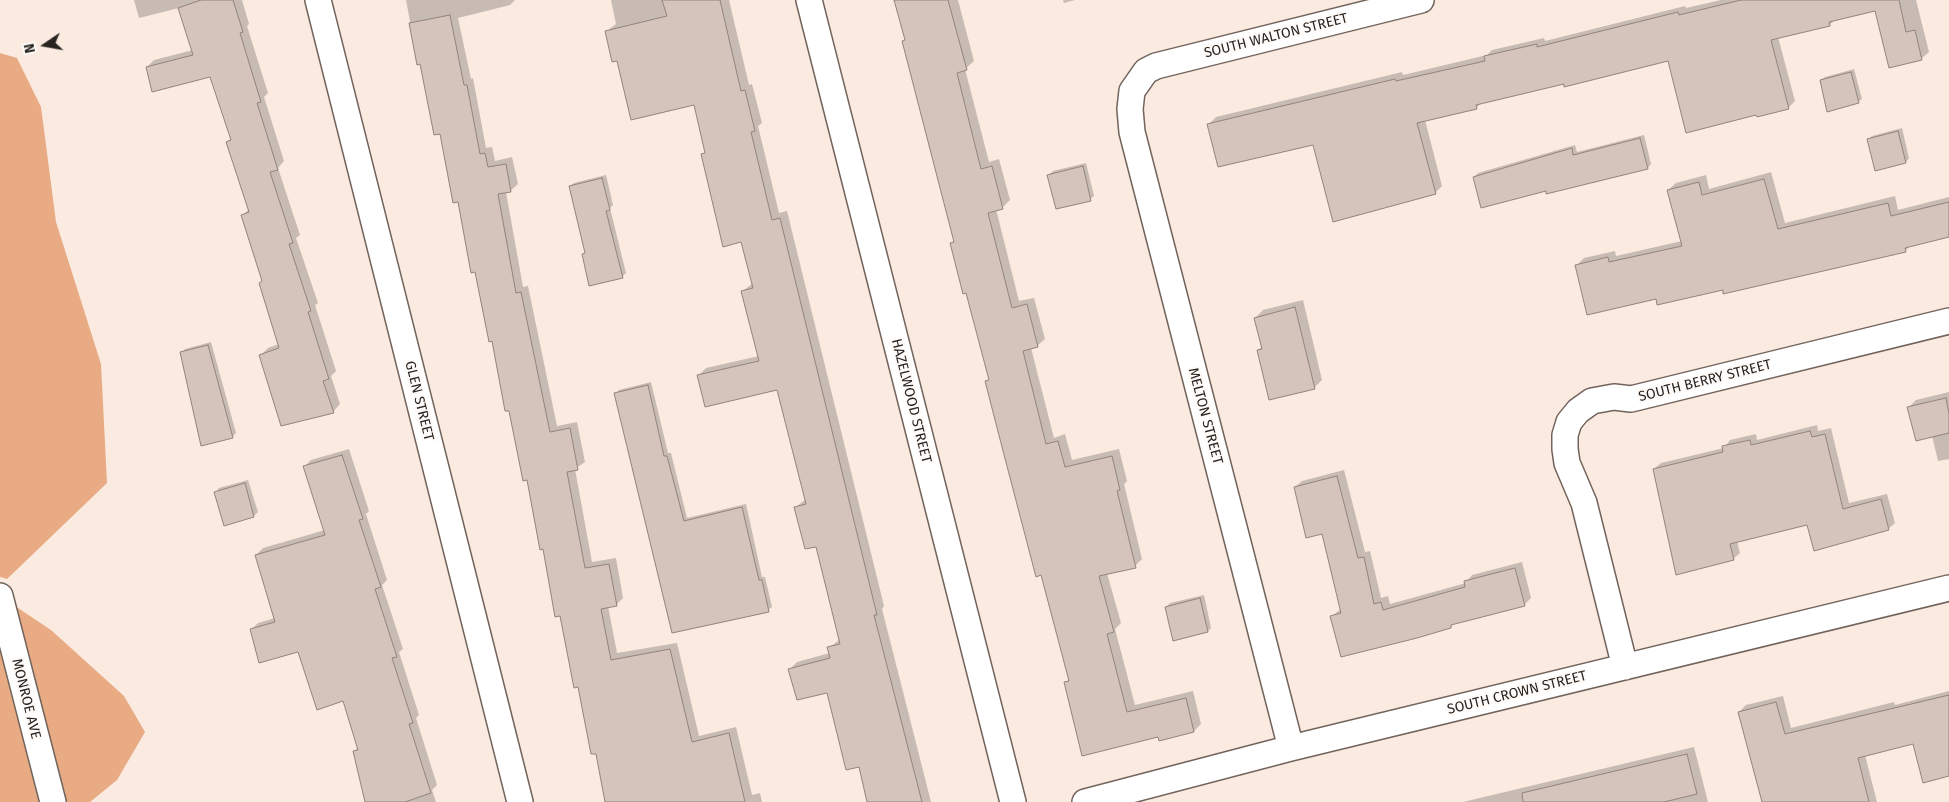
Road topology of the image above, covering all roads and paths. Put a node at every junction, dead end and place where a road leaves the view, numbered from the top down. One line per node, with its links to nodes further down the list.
1 (318, 0): 11 (street, GLEN STREET)
2 (809, 0): 12 (street, HAZELWOOD STREET)
3 (1421, 0): 4 (street, SOUTH WALTON STREET)
4 (1136, 83): 9 (street, MELTON STREET)
5 (1949, 321): 8 (street, SOUTH BERRY STREET)
6 (1949, 588): 8 (street, SOUTH CROWN STREET)
7 (0, 596): 10 (street, MONROE AVE)
8 (1625, 667): 9 (street, SOUTH CROWN STREET)
9 (1291, 748): 13 (street, SOUTH CROWN STREET)
10 (53, 802)
11 (520, 802)
12 (1013, 802)
13 (1085, 802)

